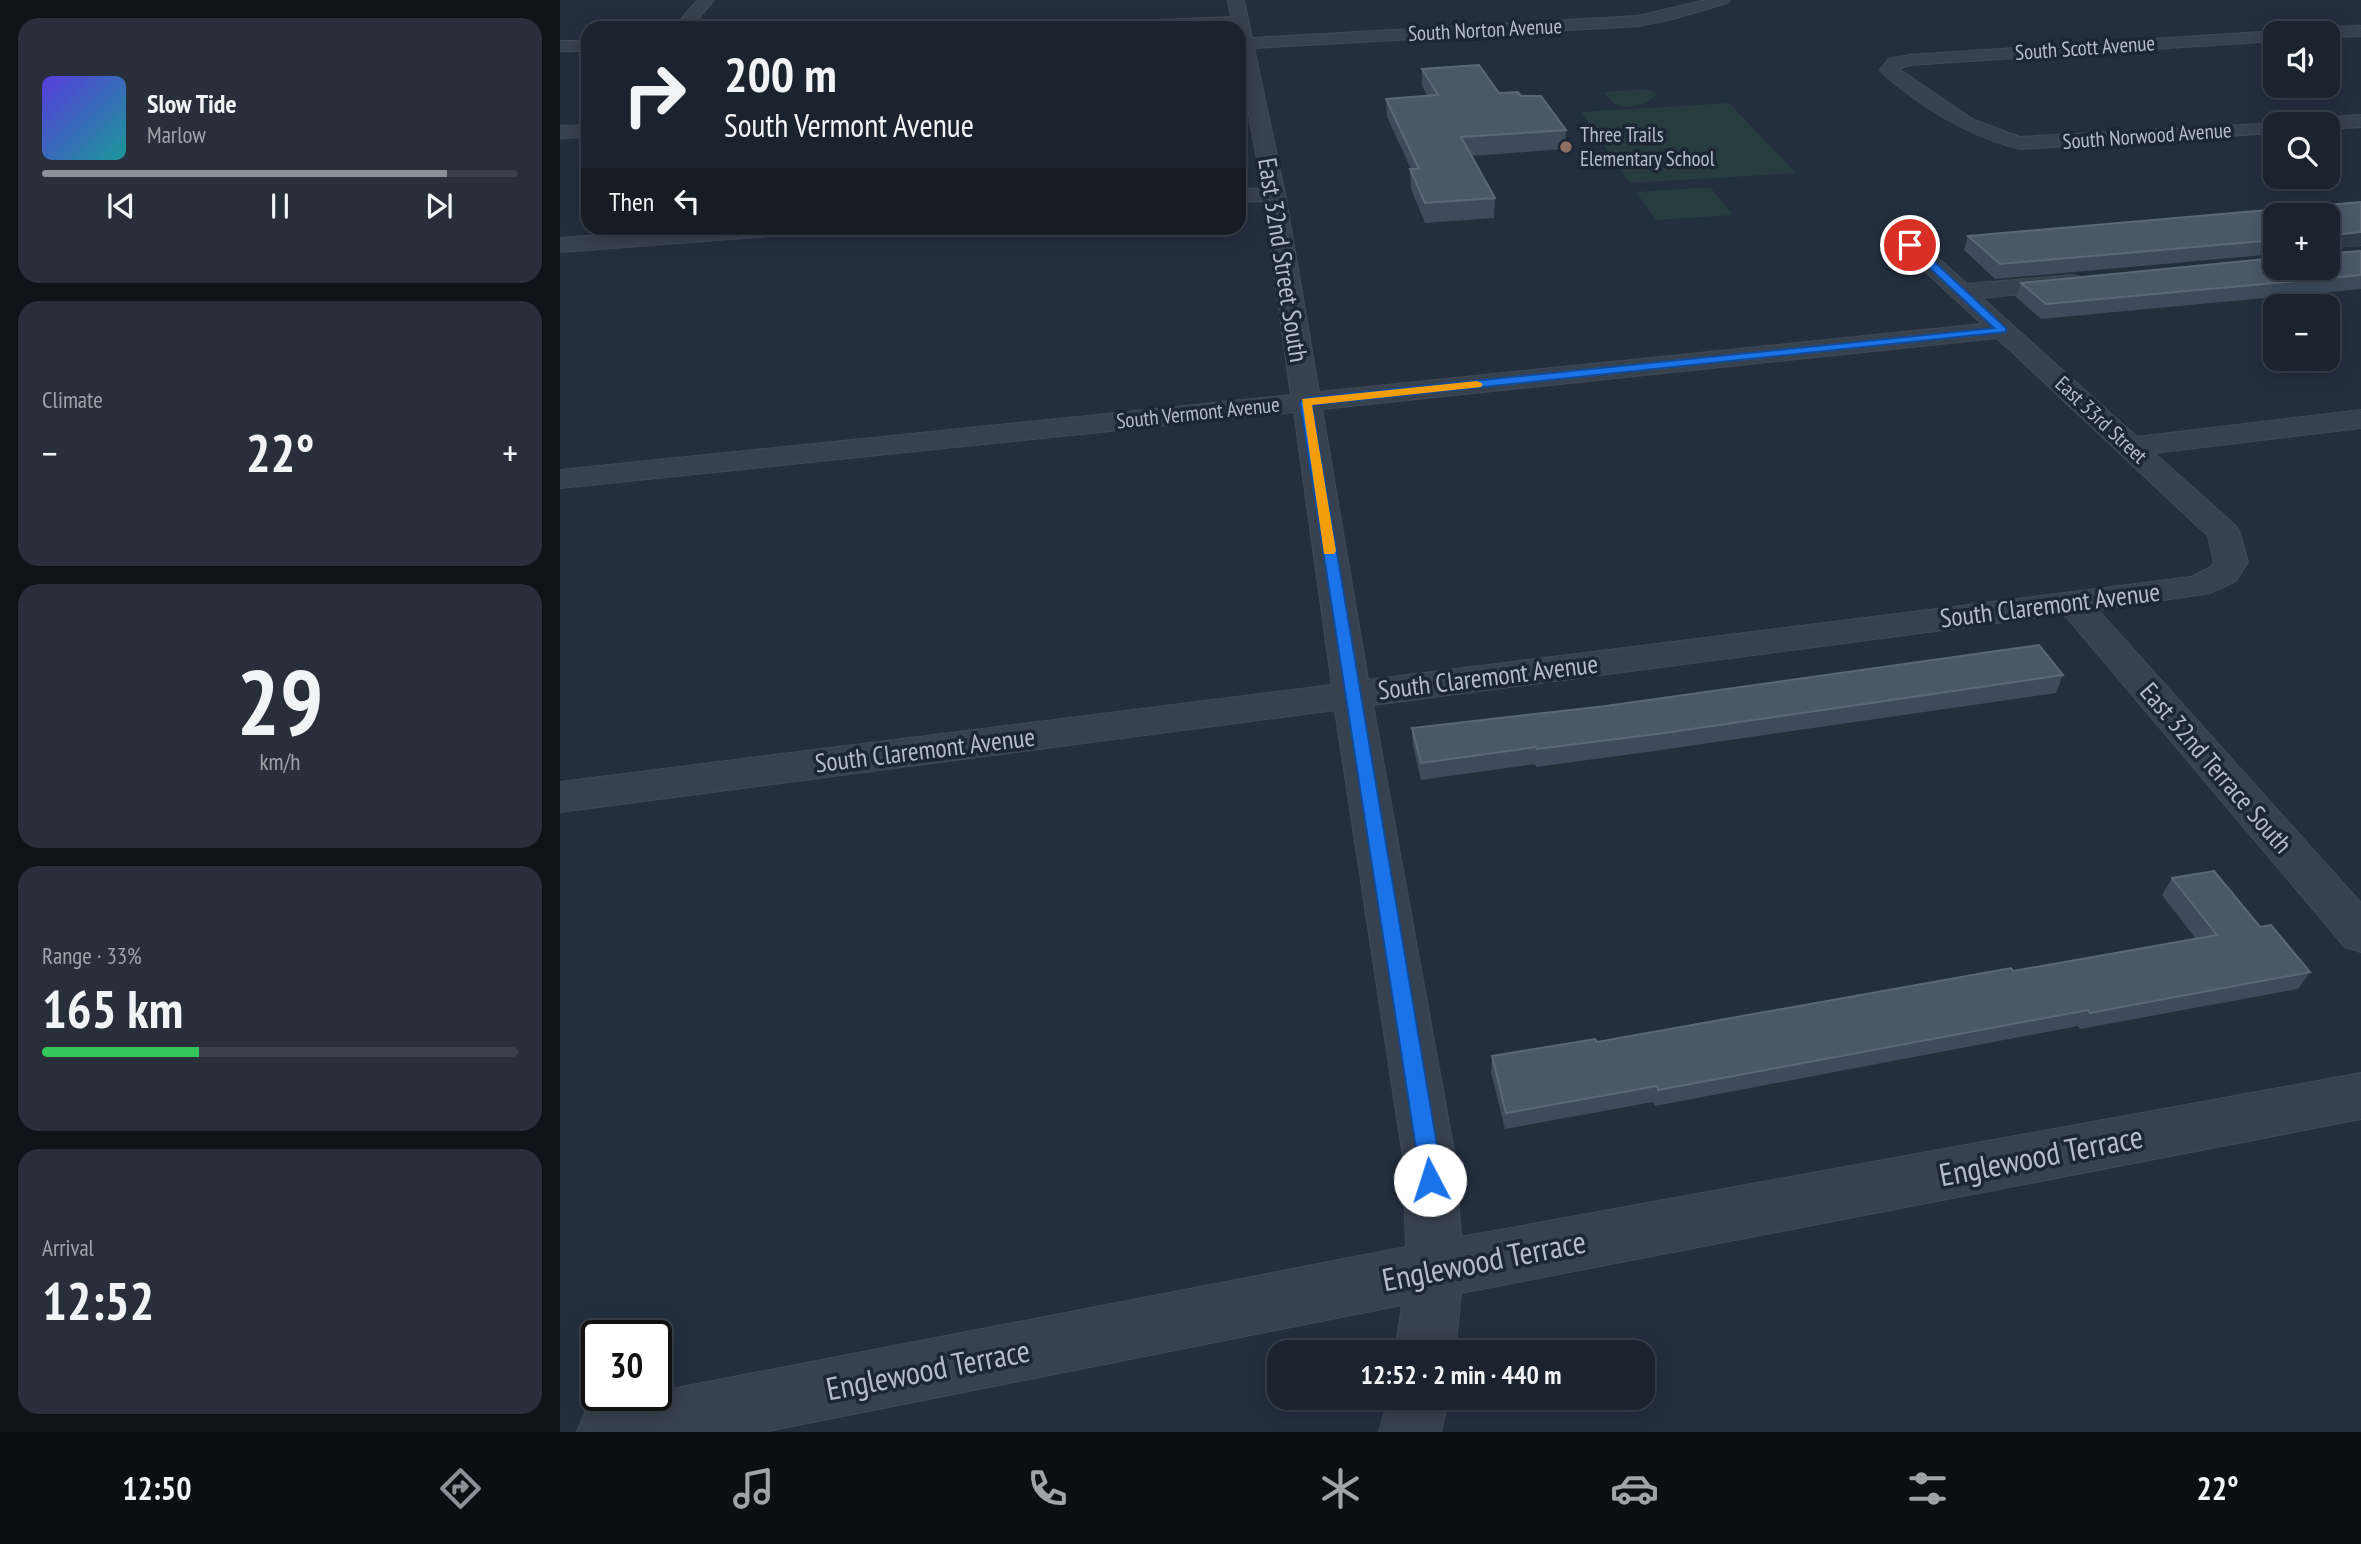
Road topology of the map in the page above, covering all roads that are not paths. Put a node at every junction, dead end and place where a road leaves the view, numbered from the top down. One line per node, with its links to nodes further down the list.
1 (706, 0): 3 (street)
2 (1722, 0): 4 (street, South Norton Avenue)
3 (687, 21)
4 (1240, 21)
5 (2361, 31): 6 (street)
6 (2340, 32)
7 (2263, 37): 16 (street, South Scott Avenue)
8 (581, 46): 9 (street)
9 (560, 47)
10 (1246, 86): 17 (street, East 32nd Street South)
11 (2361, 121): 12 (street)
12 (2340, 122)
13 (2263, 128): 16 (street, South Norwood Avenue)
14 (581, 131): 15 (street)
15 (560, 132)
16 (2020, 143)
17 (1256, 195): 24 (street, East 32nd Street South)
18 (691, 235): 19 (street)
19 (560, 245)
20 (1910, 245): 22 (street, East 33rd Street)
21 (2098, 280): 22 (street)
22 (1962, 292): 23 (street, East 33rd Street)
23 (2003, 330): 24 (street, South Vermont Avenue); 26 (street, East 33rd Street)
24 (1306, 402): 27 (street, South Vermont Avenue); 30 (street, East 32nd Street South)
25 (2361, 419): 26 (street)
26 (2130, 447): 28 (street, East 33rd Street)
27 (560, 479)
28 (2229, 554): 29 (street, South Claremont Avenue)
29 (2072, 602): 30 (street, South Claremont Avenue); 32 (street, East 32nd Terrace South)
30 (1352, 695): 31 (street, South Claremont Avenue); 34 (street, East 32nd Street South)
31 (560, 797)
32 (2361, 934)
33 (2361, 1096): 34 (street, Englewood Terrace)
34 (1435, 1270): 35 (street, East 32nd Street South); 37 (street, Englewood Terrace)
35 (1427, 1340)
36 (1416, 1410): 38 (street)
37 (608, 1432)
38 (1410, 1432)

